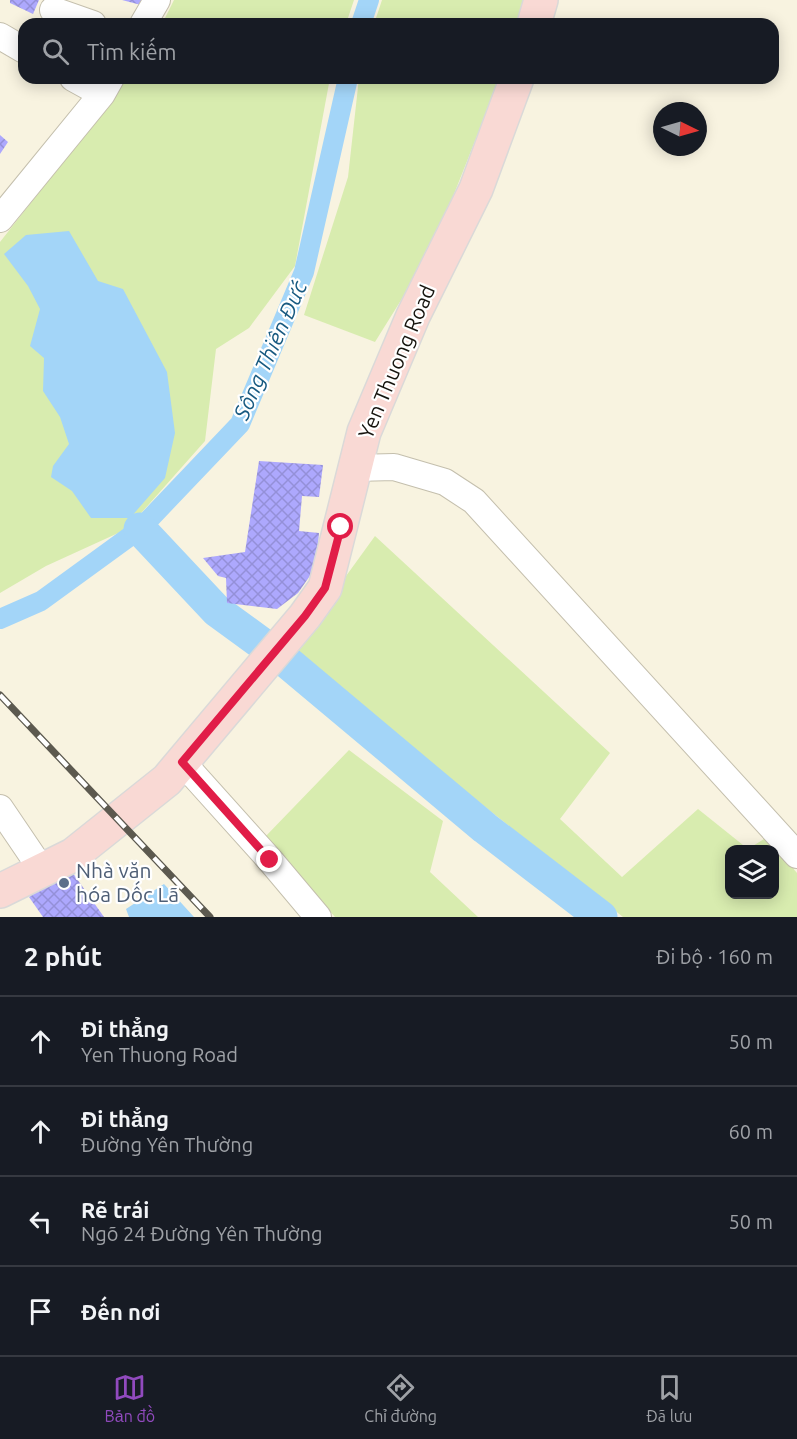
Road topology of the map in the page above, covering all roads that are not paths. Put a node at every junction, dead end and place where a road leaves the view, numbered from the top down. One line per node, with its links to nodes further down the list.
1 (157, 0): 5 (street)
2 (541, 0): 6 (main road)
3 (54, 10): 4 (street)
4 (76, 18)
5 (146, 18)
6 (536, 18)
7 (0, 36): 8 (street)
8 (18, 46)
9 (515, 84): 12 (main road, Yen Thuong Road)
10 (107, 86): 11 (street)
11 (0, 219)
12 (355, 468): 13 (main road, Yen Thuong Road); 15 (street)
13 (182, 762): 16 (main road, Yen Thuong Road); 18 (street)
14 (0, 808): 16 (street)
15 (797, 855)
16 (42, 870): 17 (main road, Yen Thuong Road)
17 (0, 891)
18 (318, 917)

